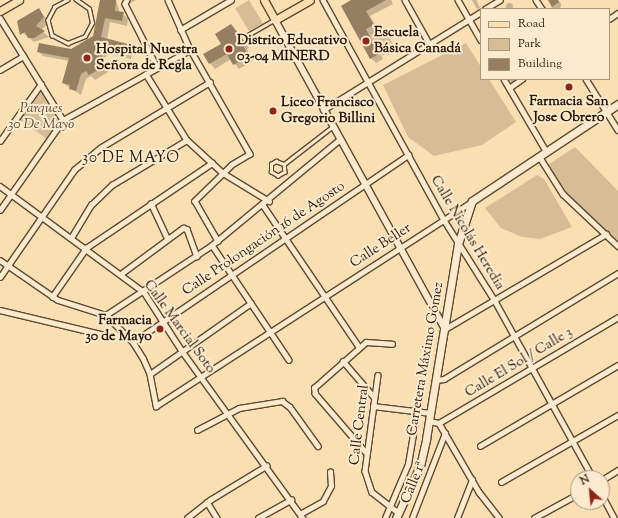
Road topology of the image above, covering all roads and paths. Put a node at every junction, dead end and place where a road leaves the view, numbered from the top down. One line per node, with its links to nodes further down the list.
1 (55, 0): 14 (lane)
2 (68, 0): 14 (lane)
3 (76, 0): 14 (lane)
4 (127, 0): 29 (street)
5 (168, 0): 23 (street)
6 (231, 0): 23 (street)
7 (264, 0): 21 (main road)
8 (310, 0): 21 (main road)
9 (323, 0): 36 (street, Calle Nicolás Heredia)
10 (405, 0): 26 (street)
11 (458, 0): 20 (street)
12 (500, 0): 15 (street)
13 (16, 1): 16 (main road)
14 (58, 4)
15 (487, 8)
16 (0, 11)
17 (618, 12): 19 (street)
18 (480, 13): 20 (street)
19 (610, 18)
20 (469, 19): 25 (street); 26 (street)
21 (275, 20): 24 (lane); 41 (street)
22 (1, 21): 28 (street)
23 (180, 30): 27 (street)
24 (246, 36)
25 (480, 38)
26 (430, 45): 36 (street)
27 (190, 50): 29 (street); 35 (street)
28 (23, 56): 30 (street); 37 (street)
29 (157, 67): 31 (street)
30 (0, 70)
31 (146, 74): 40 (street); 43 (street)
32 (505, 80): 38 (street)
33 (521, 80): 38 (street)
34 (587, 80): 42 (street)
35 (210, 82): 40 (street); 55 (street)
36 (368, 83): 41 (street); 51 (street, Calle Nicolás Heredia)
37 (41, 84): 43 (street); 46 (street)
38 (509, 88): 50 (street)
39 (618, 104): 42 (main road, Calle Beller)
40 (166, 108): 48 (street); 64 (street)
41 (323, 110): 44 (street)
42 (606, 112): 45 (street); 50 (main road, Calle Beller)
43 (63, 120): 58 (street)
44 (332, 127): 49 (street); 54 (lane)
45 (618, 130)
46 (2, 134): 47 (street)
47 (0, 140)
48 (187, 140): 53 (street); 67 (street)
49 (339, 140): 56 (street); 59 (street)
50 (546, 151): 52 (main road, Calle Beller)
51 (408, 155): 56 (street, Calle Prolongación 16 de Agosto); 65 (street, Calle Nicolás Heredia)
52 (539, 156): 60 (main road, Calle Beller); 66 (street)
53 (212, 163): 55 (street); 61 (street)
54 (284, 164): 54 (lane)
55 (223, 173): 59 (street); 70 (street)
56 (365, 185): 69 (street, Calle Prolongación 16 de Agosto); 75 (street)
57 (0, 186): 58 (street, Calle Marcial Soto)
58 (11, 194): 63 (street); 64 (street, Calle Marcial Soto)
59 (269, 201): 62 (street)
60 (472, 201): 65 (street, Calle Beller); 71 (main road, Carretera Máximo Gómez)
61 (151, 203): 68 (street); 74 (street)
62 (263, 205): 69 (street); 70 (street)
63 (0, 210)
64 (44, 217): 67 (street, Calle Marcial Soto); 78 (street)
65 (444, 220): 71 (street, Calle Nicolás Heredia); 75 (street, Calle Beller)
66 (606, 234): 73 (street); 86 (street)
67 (71, 238): 74 (street, Calle Marcial Soto)
68 (167, 238): 76 (street); 79 (street)
69 (285, 238): 81 (street, Calle Prolongación 16 de Agosto); 85 (street)
70 (218, 241): 72 (street)
71 (458, 244): 86 (street, Calle Nicolás Heredia); 92 (main road, Carretera Máximo Gómez)
72 (212, 245): 76 (street); 81 (street)
73 (618, 246)
74 (86, 248): 79 (street, Calle Marcial Soto); 84 (street)
75 (399, 249): 85 (street, Calle Beller); 92 (street)
76 (197, 256): 83 (street)
77 (0, 260): 78 (street)
78 (8, 267): 82 (street); 84 (street)
79 (122, 273): 83 (street, Calle Marcial Soto)
80 (618, 273): 95 (street)
81 (232, 274): 87 (street); 91 (street, Calle Prolongación 16 de Agosto)
82 (0, 277)
83 (144, 292): 89 (street); 91 (street, Calle Marcial Soto)
84 (52, 297): 89 (street)
85 (325, 298): 93 (street, Calle Beller); 98 (street)
86 (495, 301): 92 (street); 95 (street, Calle Nicolás Heredia)
87 (251, 303): 93 (street); 99 (street)
88 (0, 310): 94 (street)
89 (106, 315): 96 (street)
90 (618, 317): 103 (street, Calle El Sol / Calle 3)
91 (161, 321): 96 (street, Calle Prolongación 16 de Agosto); 99 (street, Calle Marcial Soto)
92 (445, 328): 107 (main road, Carretera Máximo Gómez)
93 (271, 333): 100 (street); 106 (street, Calle Beller)
94 (101, 334)
95 (515, 336): 103 (street, Calle Nicolás Heredia); 107 (street)
96 (133, 342): 104 (street)
97 (392, 344): 98 (street)
98 (359, 347): 101 (street)
99 (182, 351): 104 (street); 106 (street, Calle Marcial Soto)
100 (290, 360)
101 (343, 361): 109 (street); 122 (street)
102 (618, 365): 110 (street)
103 (532, 368): 110 (street, Calle Nicolás Heredia); 116 (street, Calle El Sol / Calle 3)
104 (150, 374): 106 (street, Calle Beller)
105 (378, 375): 109 (street, Calle Central)
106 (202, 378): 113 (street, Calle Marcial Soto)
107 (436, 380): 115 (main road, Carretera Máximo Gómez)
108 (421, 387): 112 (street)
109 (374, 397): 111 (street, Calle Central)
110 (552, 405): 119 (street, Calle Nicolás Heredia); 121 (street)
111 (373, 406): 112 (street); 122 (street, Calle Central)
112 (418, 412): 115 (street); 131 (street)
113 (229, 413): 117 (street); 120 (street); 123 (street, Calle Marcial Soto)
114 (618, 415): 119 (street)
115 (430, 417): 116 (street); 132 (main road, Carretera Máximo Gómez)
116 (439, 423): 118 (street)
117 (196, 430)
118 (445, 433): 126 (street); 138 (street, Calle 1ª)
119 (573, 441): 124 (street, Calle Nicolás Heredia); 127 (street)
120 (318, 446)
121 (480, 446)
122 (365, 452): 131 (street, Calle Central)
123 (266, 466): 129 (street, Calle Marcial Soto); 130 (street)
124 (589, 470)
125 (330, 472): 133 (street)
126 (472, 480): 139 (street); 140 (street)
127 (501, 482)
128 (570, 498): 141 (street)
129 (291, 500): 133 (street, Calle Marcial Soto); 136 (street)
130 (207, 502): 134 (street); 135 (street)
131 (390, 506): 132 (street, Calle Central); 137 (street)
132 (397, 515)
133 (302, 516)
134 (187, 518)
135 (217, 518)
136 (258, 518)
137 (385, 518)
138 (412, 518)
139 (457, 518)
140 (498, 518)
141 (534, 518)

